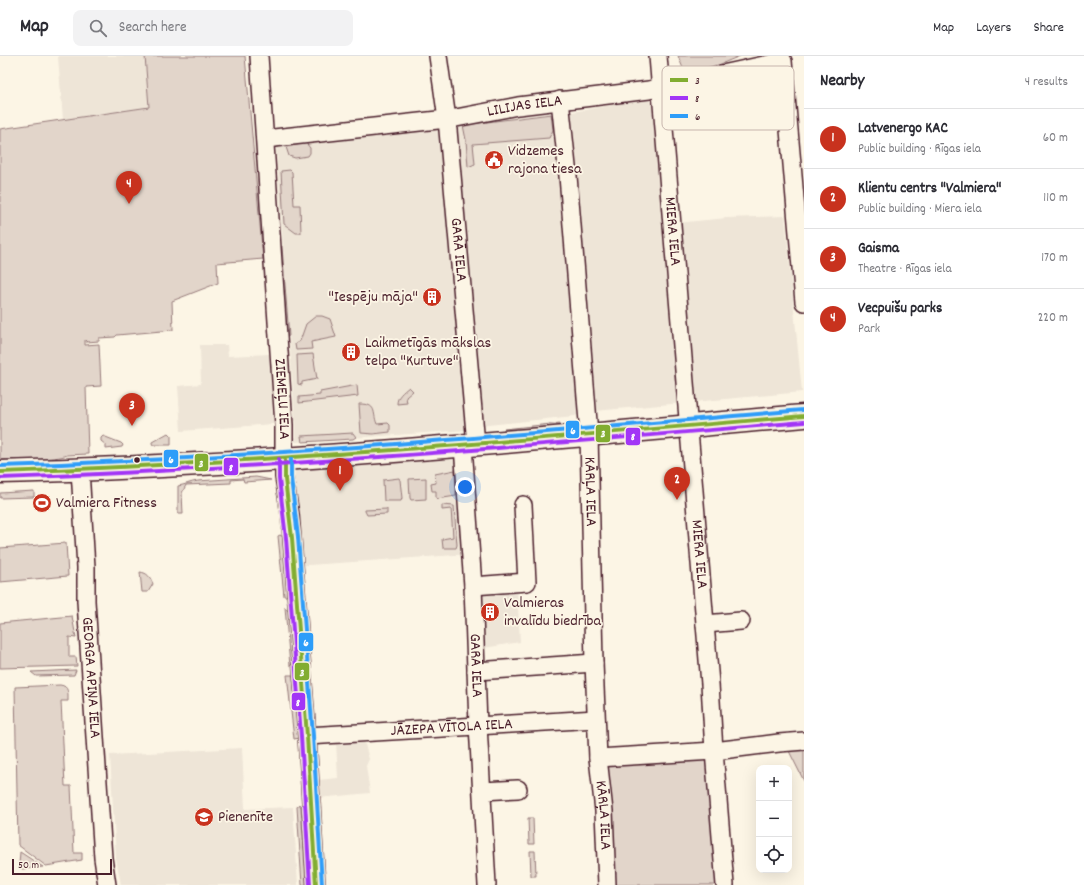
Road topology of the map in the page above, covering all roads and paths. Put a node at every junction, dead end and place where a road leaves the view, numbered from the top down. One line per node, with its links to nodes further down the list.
1 (259, 56): 11 (street, ZIEMEĻU IELA)
2 (438, 56): 8 (street, GARĀ IELA)
3 (658, 56): 6 (street, MIERA IELA)
4 (764, 66): 5 (street, LILIJAS IELA)
5 (784, 66)
6 (662, 88): 7 (street, LILIJAS IELA)
7 (560, 100): 8 (street, LILIJAS IELA); 16 (street, KĀRĻA IELA)
8 (447, 119): 11 (street, LILIJAS IELA); 17 (street, GARĀ IELA)
9 (665, 130): 15 (street, MIERA IELA)
10 (792, 130): 12 (street, LILIJAS IELA)
11 (265, 137): 18 (street, ZIEMEĻU IELA)
12 (799, 183): 13 (street)
13 (804, 302)
14 (804, 416): 15 (main road)
15 (689, 427): 16 (main road); 24 (street, MIERA IELA)
16 (589, 434): 17 (main road); 25 (street, KĀRĻA IELA)
17 (470, 445): 18 (main road); 22 (street, GARĀ IELA)
18 (285, 459): 19 (main road); 29 (street, ZIEMEĻU IELA)
19 (80, 470): 20 (main road); 35 (street, GEORGA APIŅA IELA)
20 (0, 472)
21 (523, 505): 22 (street)
22 (473, 586): 26 (street, GARĀ IELA)
23 (741, 621): 24 (street)
24 (706, 624): 31 (street, MIERA IELA)
25 (594, 663): 26 (street); 27 (street, KĀRĻA IELA)
26 (476, 671): 28 (street, GARĀ IELA)
27 (596, 719): 28 (street, JĀZEPA VĪTOLA IELA); 32 (street, KĀRĻA IELA)
28 (478, 725): 29 (street, JĀZEPA VĪTOLA IELA); 34 (street, GARĀ IELA)
29 (307, 736): 36 (street, ZIEMEĻU IELA)
30 (804, 742): 31 (street)
31 (714, 751): 32 (street); 39 (street, MIERA IELA)
32 (598, 758): 38 (street, KĀRĻA IELA)
33 (518, 789): 34 (street)
34 (482, 791): 37 (street, GARĀ IELA)
35 (107, 885)
36 (316, 885)
37 (486, 885)
38 (607, 885)
39 (725, 885)

